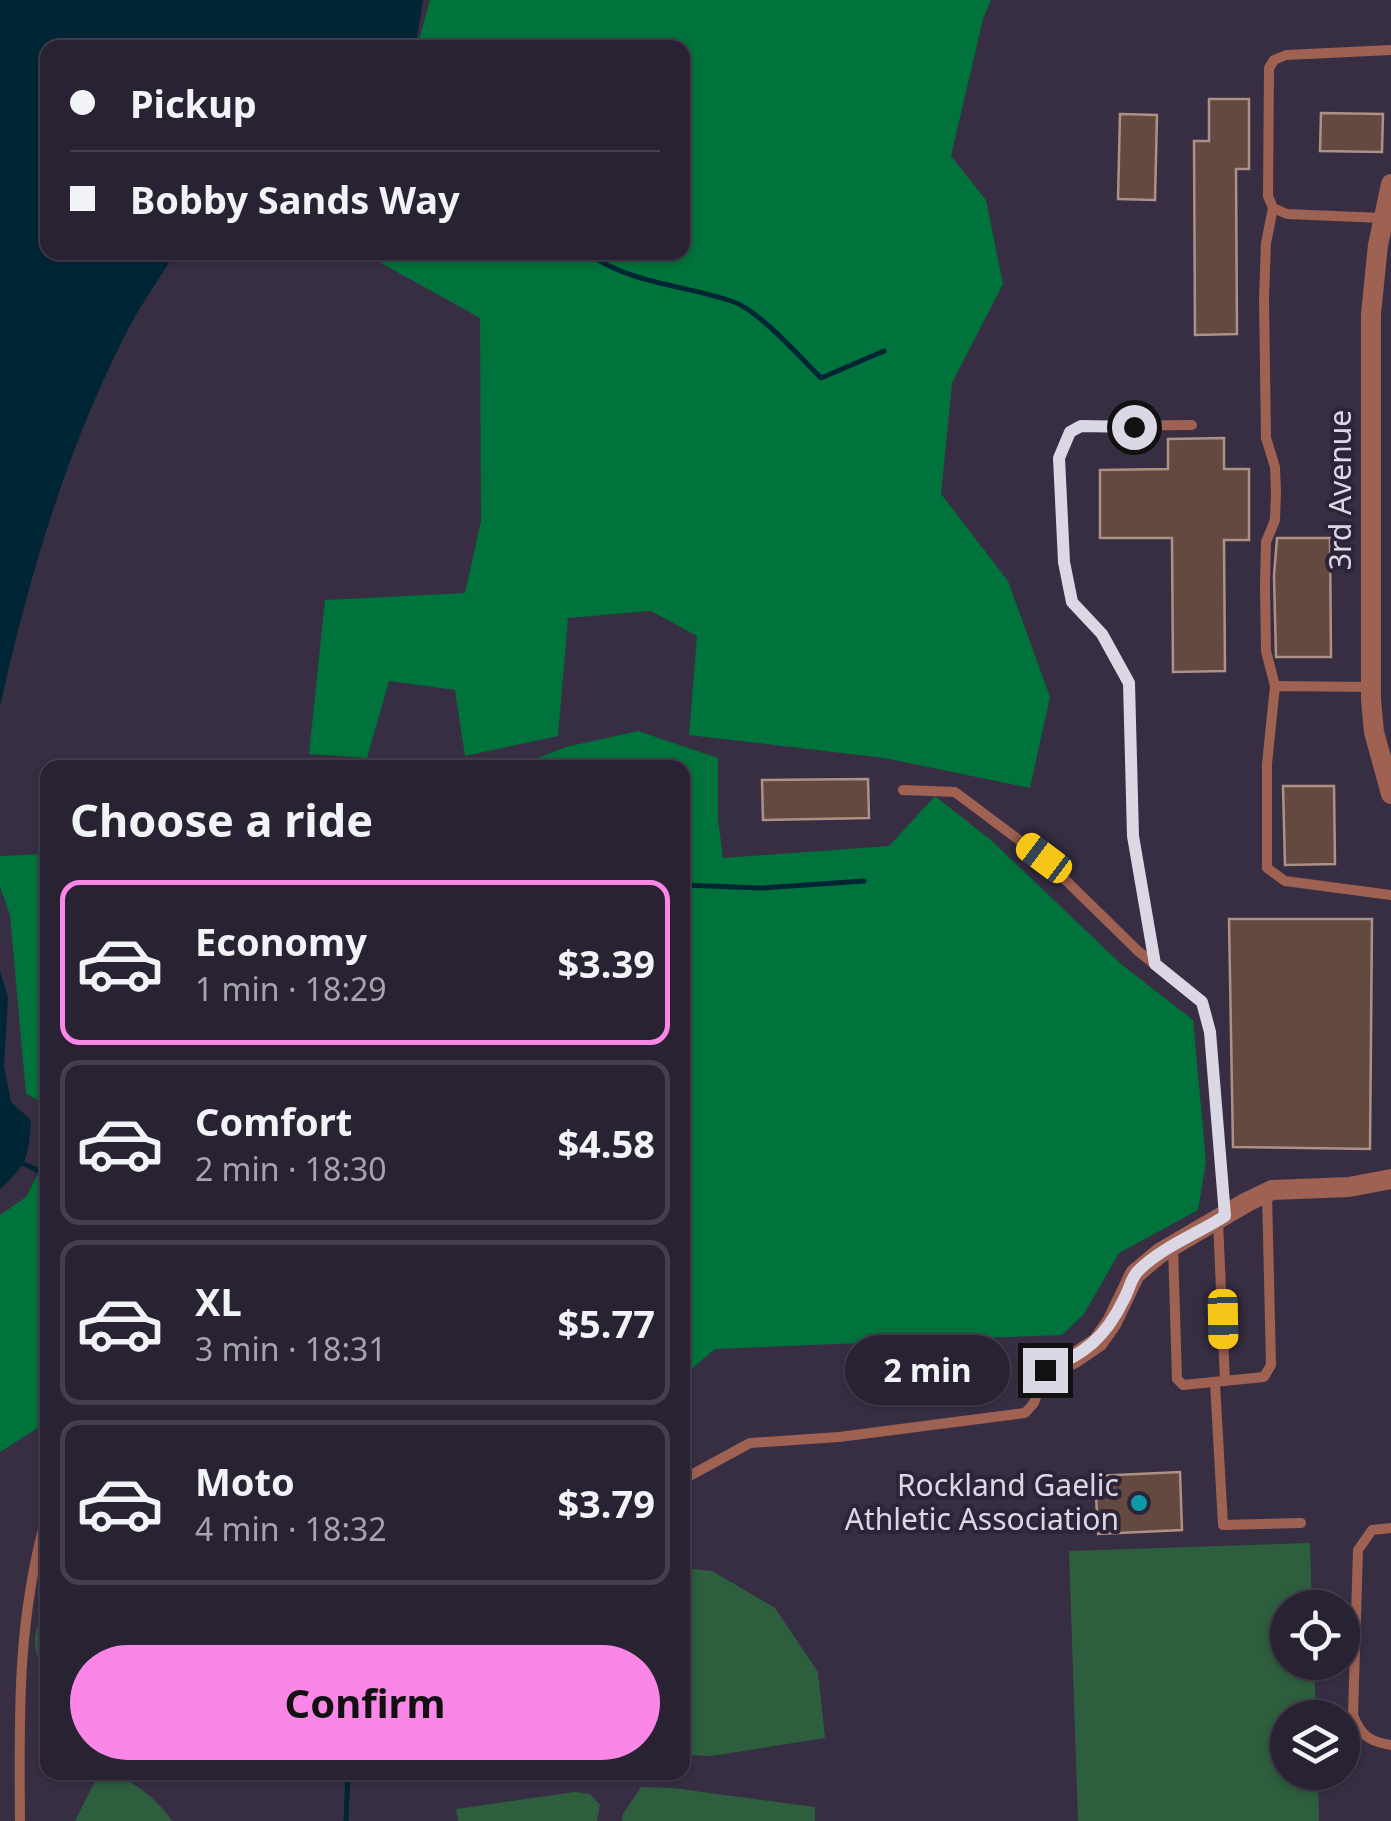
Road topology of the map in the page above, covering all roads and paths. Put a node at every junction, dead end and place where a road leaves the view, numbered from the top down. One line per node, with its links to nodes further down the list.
1 (1391, 50): 3 (lane)
2 (1391, 184): 4 (street, 3rd Avenue)
3 (1272, 208): 4 (lane); 6 (lane)
4 (1382, 218): 7 (street, 3rd Avenue)
5 (1192, 425): 11 (lane)
6 (1275, 686): 7 (lane); 10 (lane)
7 (1371, 687): 9 (street, 3rd Avenue)
8 (902, 790): 11 (lane)
9 (1391, 794)
10 (1391, 895)
11 (1155, 964): 14 (lane)
12 (1391, 1179): 13 (street)
13 (1267, 1192): 14 (street); 17 (lane)
14 (1222, 1218): 15 (street); 17 (lane)
15 (1172, 1246): 16 (street); 17 (lane)
16 (1045, 1370): 18 (lane)
17 (1220, 1382): 19 (lane)
18 (690, 1476)
19 (1301, 1523)
20 (1391, 1528): 22 (lane)
21 (40, 1542): 23 (lane)
22 (1391, 1745)
23 (20, 1821)

